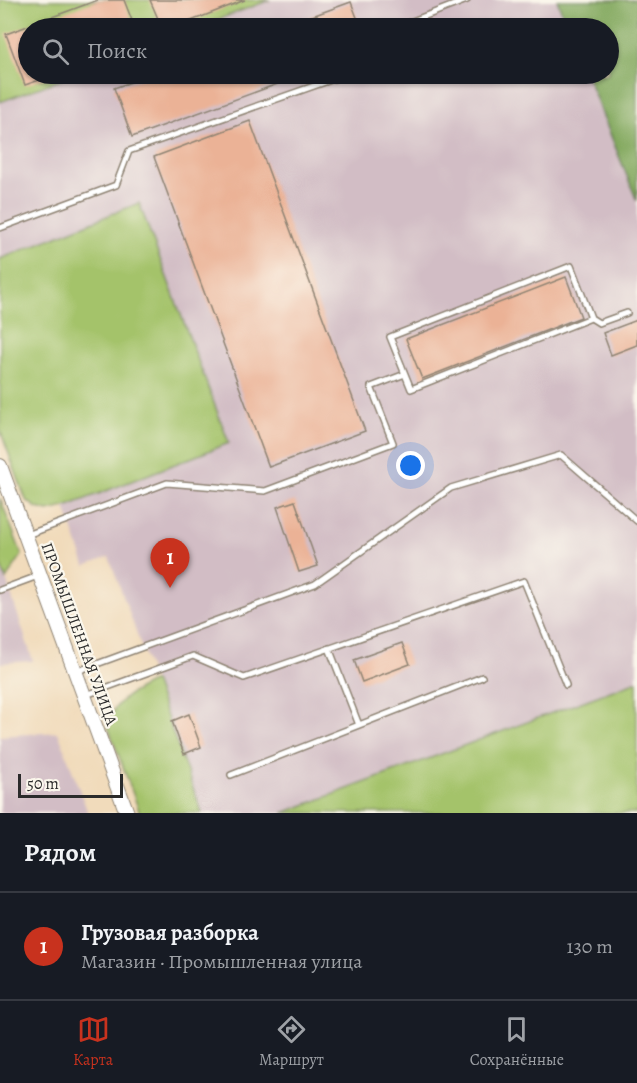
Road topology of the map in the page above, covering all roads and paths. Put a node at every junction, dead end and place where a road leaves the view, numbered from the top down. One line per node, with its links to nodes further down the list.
1 (467, 0): 2 (lane)
2 (420, 18)
3 (320, 84): 4 (lane)
4 (0, 228)
5 (627, 313): 6 (lane)
6 (591, 318): 7 (lane); 7 (lane)
7 (405, 374): 10 (lane)
8 (0, 466): 10 (street, ПРОМЫШЛЕННАЯ УЛИЦА)
9 (637, 521): 14 (lane)
10 (25, 535): 11 (street, ПРОМЫШЛЕННАЯ УЛИЦА)
11 (40, 576): 12 (lane); 14 (street, ПРОМЫШЛЕННАЯ УЛИЦА)
12 (0, 590)
13 (329, 648): 16 (lane); 17 (lane); 18 (lane)
14 (75, 672): 17 (street, ПРОМЫШЛЕННАЯ УЛИЦА)
15 (482, 677): 18 (lane)
16 (566, 685)
17 (84, 696): 20 (street, ПРОМЫШЛЕННАЯ УЛИЦА)
18 (359, 725): 19 (lane)
19 (231, 775)
20 (127, 813)

